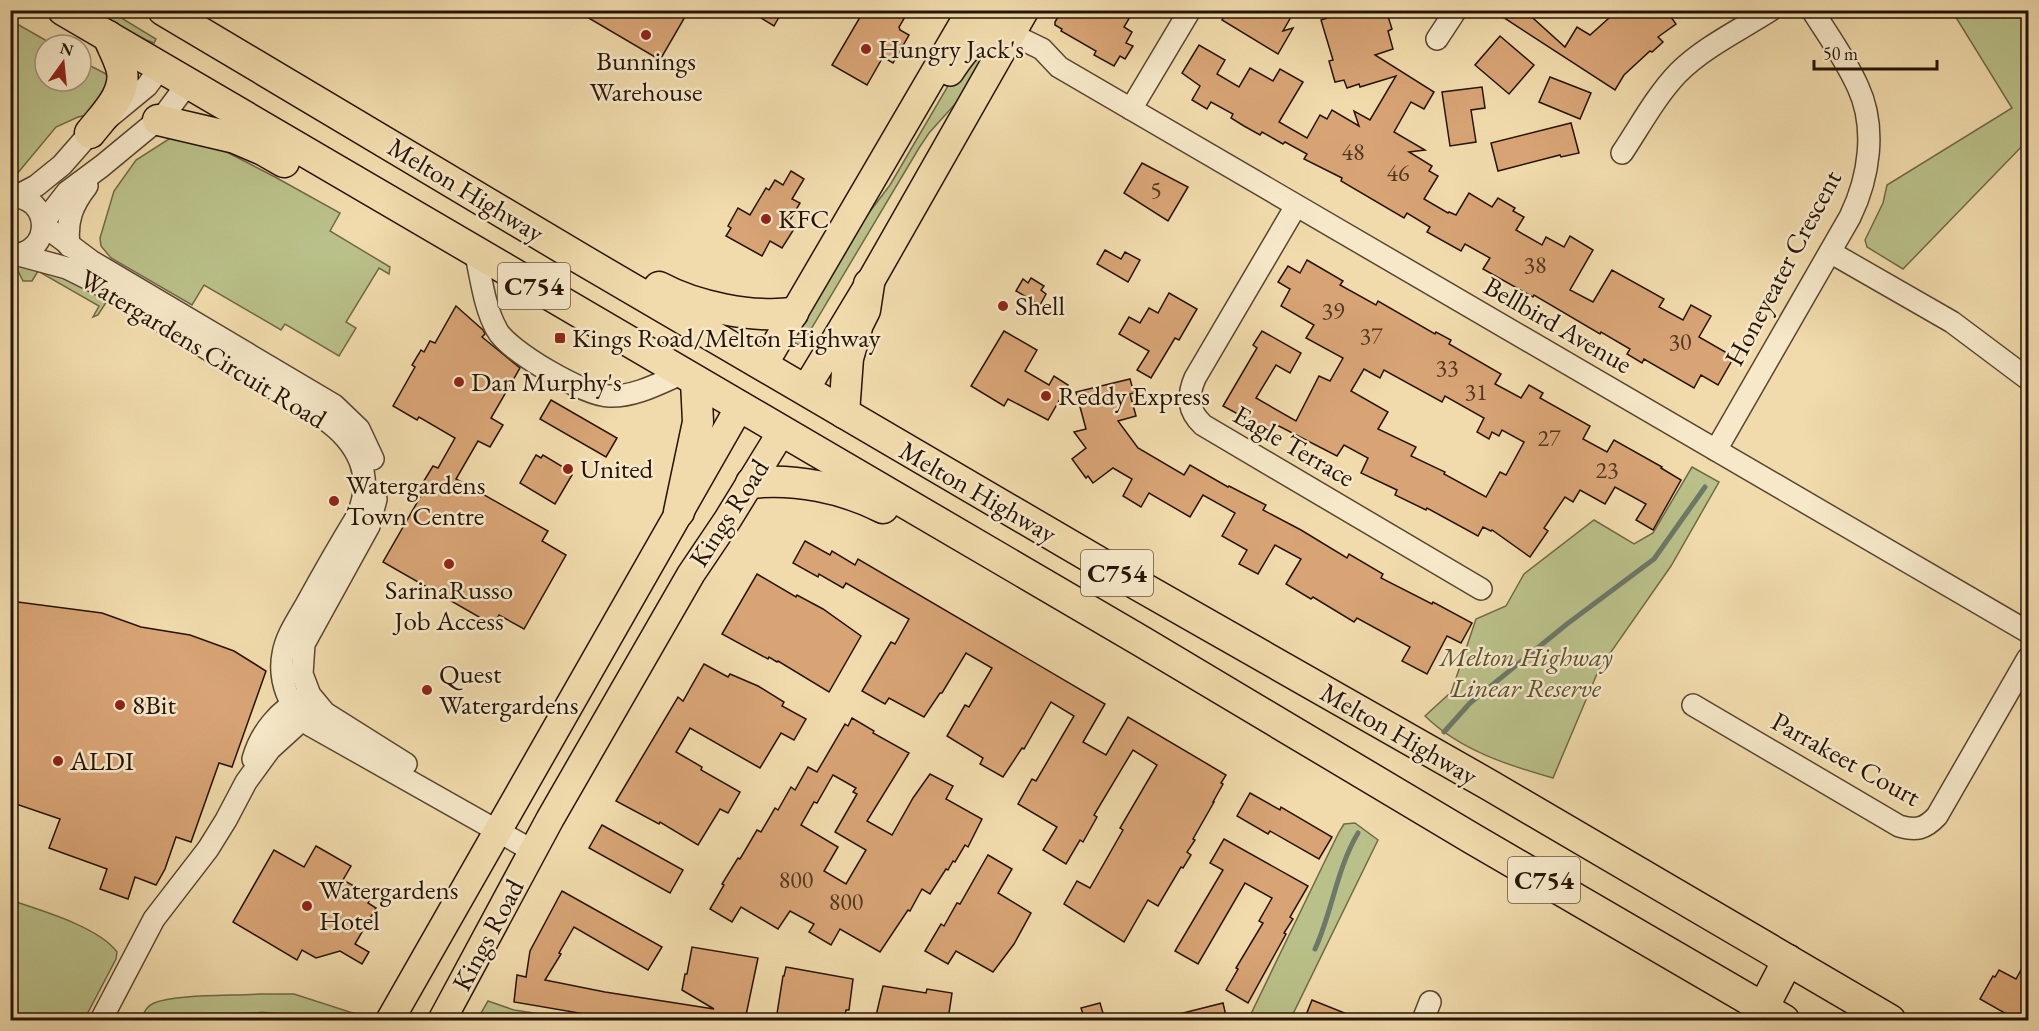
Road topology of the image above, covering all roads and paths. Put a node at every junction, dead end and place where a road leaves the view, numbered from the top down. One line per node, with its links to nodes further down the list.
1 (63, 10): 11 (highway, Melton Highway / C754)
2 (163, 10): 10 (highway, Melton Highway / C754)
3 (1025, 10): 9 (main road, Kings Road)
4 (1190, 10): 15 (street)
5 (1456, 10): 12 (street)
6 (1771, 10): 18 (street)
7 (1812, 10): 27 (street, Honeyeater Crescent)
8 (969, 13): 9 (main road); 20 (main road, Kings Road)
9 (1005, 30): 15 (street, Bellbird Avenue); 20 (main road); 30 (main road, Kings Road)
10 (200, 32): 13 (highway); 14 (highway); 29 (highway, Melton Highway / C754)
11 (108, 36): 13 (highway, Melton Highway / C754); 17 (highway)
12 (1437, 39)
13 (161, 67): 14 (highway, Melton Highway / C754); 17 (street)
14 (188, 83): 16 (street); 22 (highway, Melton Highway / C754)
15 (1131, 109): 23 (street, Bellbird Avenue)
16 (158, 120): 19 (street); 22 (highway)
17 (90, 133): 21 (street)
18 (1622, 153)
19 (102, 166): 24 (street); 25 (street)
20 (872, 181): 31 (main road, Kings Road)
21 (13, 197): 24 (street, Watergardens Circuit Road)
22 (385, 198): 26 (highway, Melton Highway / C754)
23 (1296, 206): 39 (street, Bellbird Avenue); 42 (street, Eagle Terrace)
24 (43, 224): 25 (street, Watergardens Circuit Road); 28 (street)
25 (69, 246): 47 (street, Watergardens Circuit Road)
26 (475, 251): 33 (highway, Melton Highway / C754); 33 (street)
27 (1830, 252): 34 (street); 39 (street, Honeyeater Crescent)
28 (15, 255): 47 (street, Watergardens Circuit Road)
29 (580, 259): 31 (highway); 32 (highway, Melton Highway / C754)
30 (869, 284): 35 (main road, Kings Road); 37 (highway)
31 (793, 313): 32 (main road, Kings Road)
32 (763, 366): 35 (highway, Melton Highway / C754); 36 (highway, Kings Road)
33 (689, 377): 36 (highway, Melton Highway / C754); 41 (highway)
34 (2028, 379)
35 (806, 390): 37 (highway, Melton Highway / C754); 38 (highway, Kings Road)
36 (740, 406): 38 (highway, Melton Highway / C754); 41 (main road, Kings Road)
37 (844, 413): 50 (highway, Melton Highway / C754)
38 (782, 430): 40 (main road, Kings Road); 44 (highway, Melton Highway / C754)
39 (1716, 450): 43 (street, Bellbird Avenue)
40 (751, 483): 44 (highway); 49 (main road, Kings Road)
41 (679, 512): 48 (main road, Kings Road)
42 (1481, 589)
43 (2028, 632)
44 (1141, 641): 52 (highway, Melton Highway / C754)
45 (2028, 658): 46 (street, Parrakeet Court)
46 (1693, 705)
47 (302, 706): 48 (street); 53 (street)
48 (501, 824): 49 (street); 54 (main road, Kings Road)
49 (536, 845): 55 (main road, Kings Road)
50 (1788, 960): 51 (highway, Melton Highway / C754); 52 (highway)
51 (1854, 999): 56 (highway, Melton Highway / C754); 57 (highway)
52 (1768, 1016)
53 (101, 1020)
54 (390, 1020)
55 (442, 1020)
56 (1890, 1020)
57 (1917, 1020)

